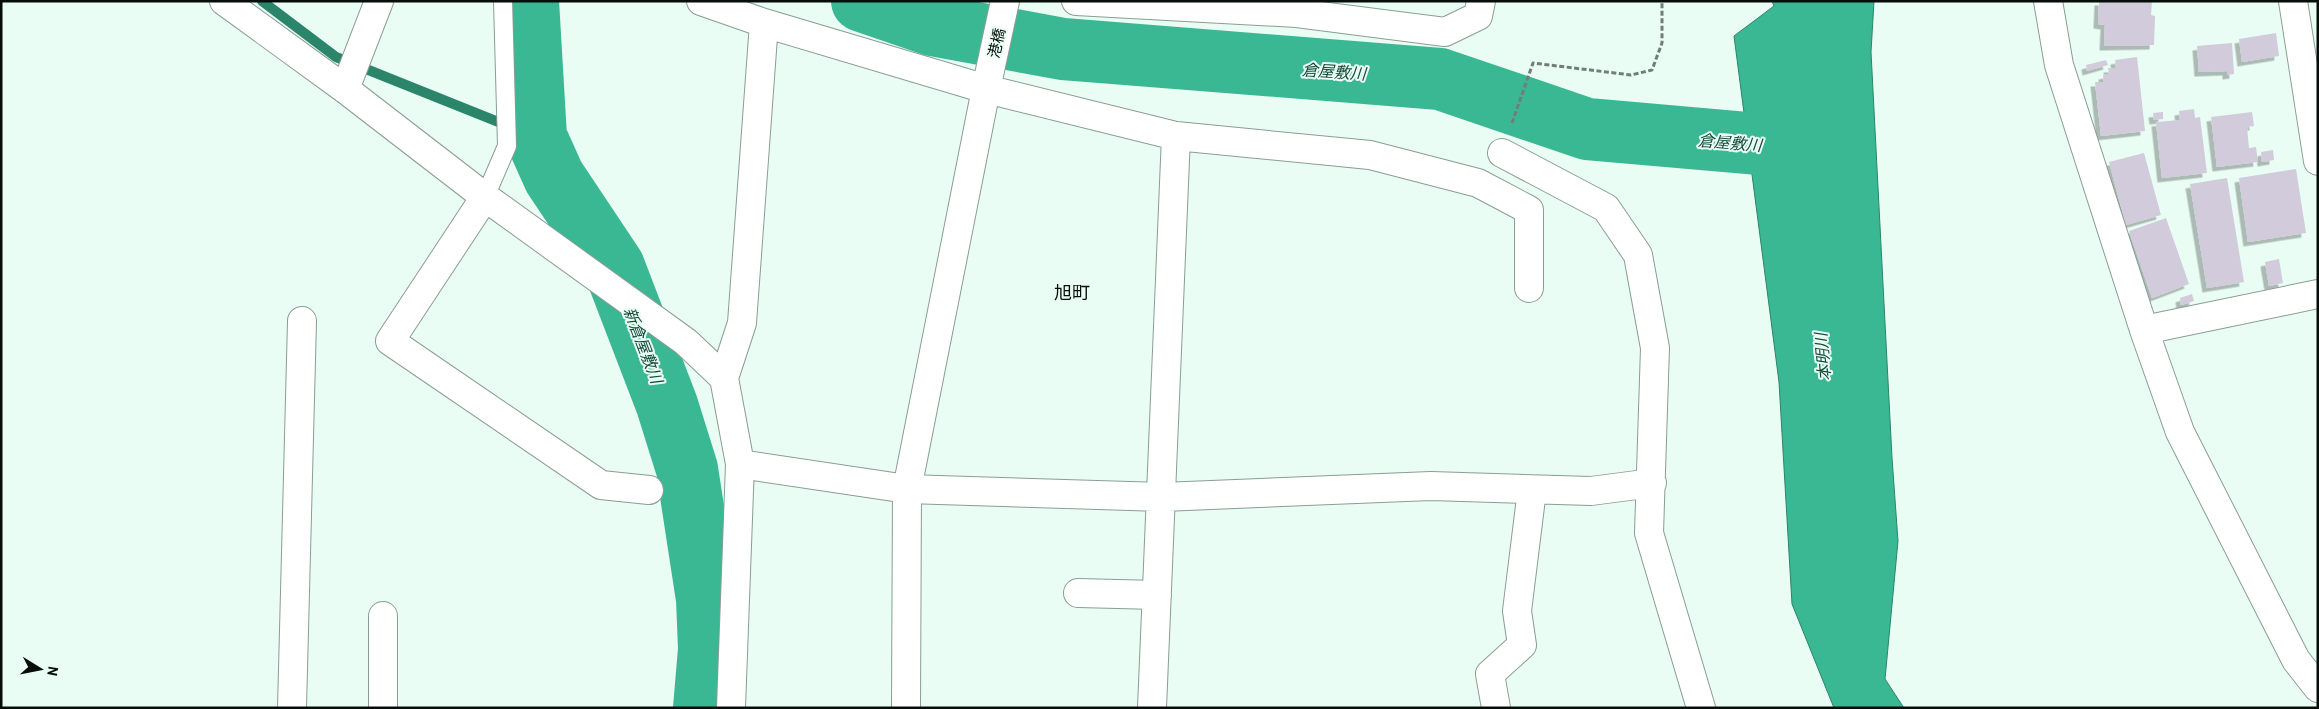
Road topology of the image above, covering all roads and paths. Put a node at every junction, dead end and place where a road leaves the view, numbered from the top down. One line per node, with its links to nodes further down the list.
1 (224, 1): 13 (street)
2 (379, 1): 13 (street)
3 (503, 1): 17 (lane)
4 (701, 1): 11 (street)
5 (1076, 1): 6 (street)
6 (1481, 1)
7 (1662, 1): 15 (path)
8 (2048, 1): 21 (street)
9 (2293, 1): 16 (street)
10 (1004, 10): 12 (street, 港橋)
11 (764, 23): 12 (street); 22 (street)
12 (988, 79): 14 (street); 25 (street, 港橋)
13 (345, 89): 17 (street)
14 (1176, 136): 18 (street); 28 (street)
15 (1502, 153): 24 (street)
16 (2318, 161)
17 (485, 196): 22 (street); 26 (street)
18 (1529, 288)
19 (2318, 294): 21 (street)
20 (302, 321): 33 (street)
21 (2144, 330): 32 (street)
22 (724, 378): 23 (street)
23 (740, 464): 25 (street); 35 (street)
24 (1652, 483): 27 (street); 39 (street)
25 (907, 489): 28 (street); 36 (street, 港橋)
26 (649, 490)
27 (1532, 490): 28 (street); 38 (street)
28 (1162, 497): 30 (street)
29 (1078, 593): 30 (street)
30 (1157, 595): 37 (street)
31 (383, 616): 34 (street)
32 (2318, 688)
33 (292, 708)
34 (383, 708)
35 (731, 708)
36 (906, 708)
37 (1152, 708)
38 (1496, 708)
39 (1701, 708)

